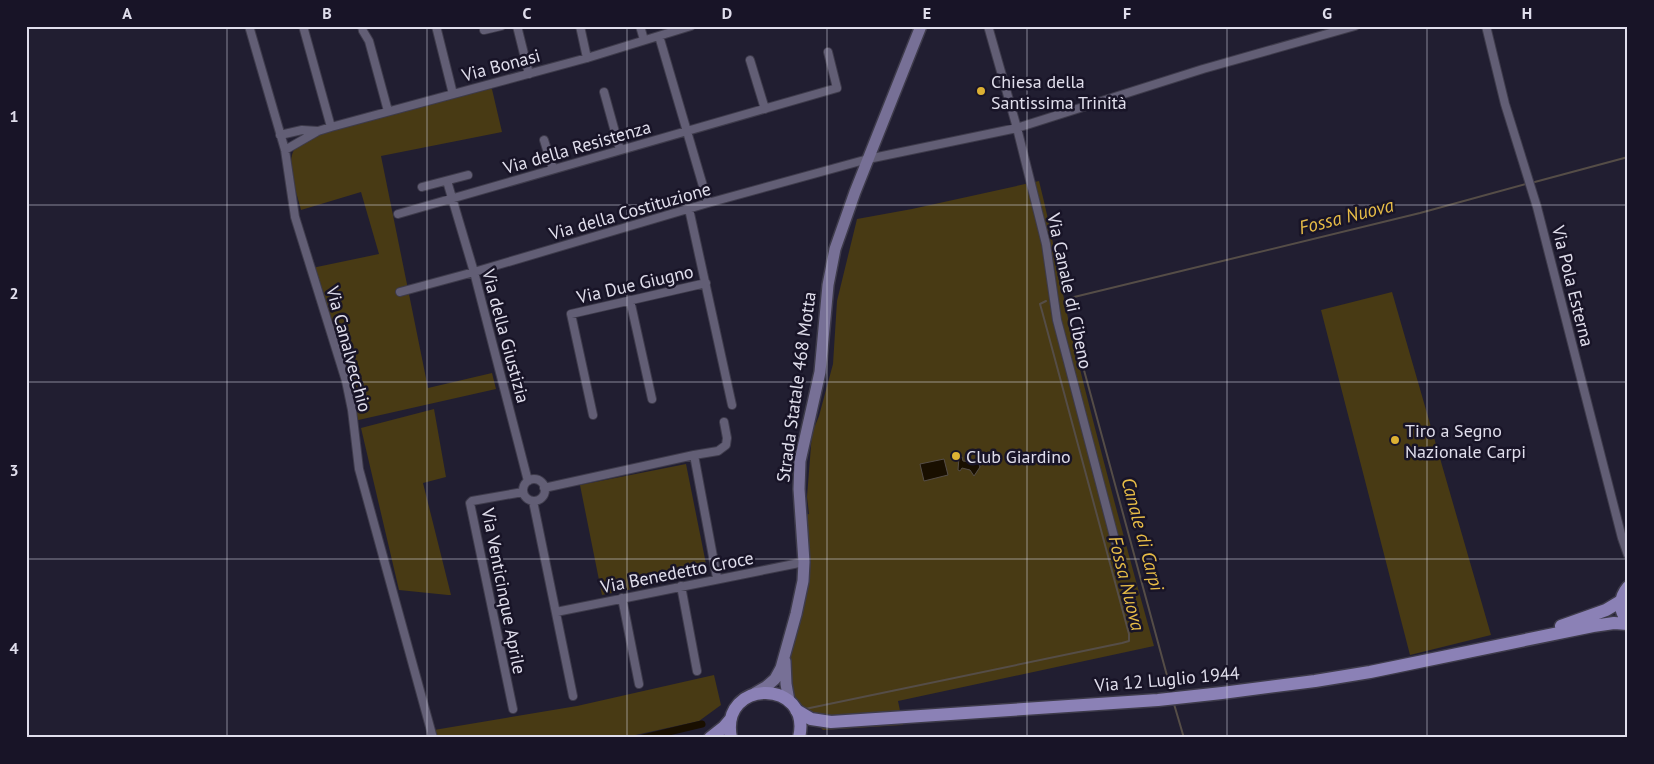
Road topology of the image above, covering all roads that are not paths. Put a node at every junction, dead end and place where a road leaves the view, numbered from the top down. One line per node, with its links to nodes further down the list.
1 (249, 26): 29 (street, Via Canalvecchio)
2 (303, 26): 25 (street)
3 (362, 26): 24 (street)
4 (436, 26): 22 (street)
5 (501, 26): 14 (street)
6 (517, 26): 20 (street)
7 (580, 26): 18 (street)
8 (640, 26): 16 (street)
9 (691, 26): 15 (street, Via Bonasi)
10 (921, 26): 33 (main road, Strada Statale 468 Motta)
11 (988, 26): 26 (street, Via Canale di Cibeno)
12 (1354, 26): 26 (street, Via della Costituzione)
13 (1486, 26): 55 (street, Via Pola Esterna)
14 (484, 30)
15 (660, 36): 16 (street, Via Bonasi); 28 (street)
16 (644, 40): 18 (street, Via Bonasi)
17 (828, 52): 23 (street, Via della Resistenza)
18 (587, 58): 20 (street, Via Bonasi)
19 (750, 60): 23 (street)
20 (529, 74): 22 (street, Via Bonasi)
21 (604, 92): 32 (street)
22 (453, 94): 24 (street, Via Bonasi)
23 (765, 109): 28 (street, Via della Resistenza)
24 (388, 111): 25 (street, Via Bonasi)
25 (331, 127): 27 (street, Via Bonasi)
26 (1017, 128): 33 (street, Via della Costituzione); 57 (street, Via Canale di Cibeno)
27 (318, 131): 29 (street, Via Bonasi); 31 (street, Via Bonasi)
28 (688, 131): 32 (street, Via della Resistenza); 39 (street)
29 (280, 135): 31 (street, Via Canalvecchio)
30 (544, 140): 34 (street)
31 (285, 150): 75 (street, Via Canalvecchio)
32 (620, 150): 34 (street, Via della Resistenza)
33 (868, 159): 39 (street, Via della Costituzione); 56 (main road, Strada Statale 468 Motta)
34 (553, 169): 38 (street, Via della Resistenza)
35 (468, 175): 36 (street)
36 (447, 181): 37 (street); 38 (street, Via della Giustizia)
37 (422, 187)
38 (452, 199): 41 (street, Via della Resistenza); 42 (street, Via della Giustizia)
39 (708, 203): 40 (street, Via della Costituzione)
40 (689, 208): 42 (street, Via della Costituzione); 43 (street)
41 (398, 214)
42 (474, 272): 44 (street, Via della Costituzione); 51 (street, Via della Giustizia)
43 (706, 283): 45 (street, Via Due Giugno); 47 (street)
44 (400, 292)
45 (630, 300): 46 (street); 48 (street, Via Due Giugno)
46 (652, 399)
47 (732, 405)
48 (593, 416)
49 (724, 422): 50 (street)
50 (694, 455): 52 (street); 58 (street)
51 (528, 481): 52 (street); 53 (street)
52 (544, 488): 54 (street)
53 (523, 492): 54 (street); 72 (street, Via Venticinque Aprile)
54 (533, 501): 63 (street)
55 (1628, 555)
56 (804, 562): 58 (street, Via Benedetto Croce); 66 (main road, Strada Statale 468 Motta)
57 (1121, 563)
58 (717, 578): 59 (street, Via Benedetto Croce)
59 (680, 586): 61 (street, Via Benedetto Croce); 67 (street)
60 (1628, 587): 62 (main road)
61 (622, 598): 63 (street, Via Benedetto Croce); 68 (street)
62 (1621, 601): 64 (main road); 65 (main road, Via 12 Luglio 1944)
63 (556, 612): 70 (street)
64 (1628, 622): 65 (main road, Via 12 Luglio 1944)
65 (1504, 645): 74 (main road, Via 12 Luglio 1944)
66 (786, 654): 69 (main road); 71 (main road)
67 (697, 671)
68 (639, 684)
69 (755, 693): 71 (main road); 73 (main road)
70 (573, 696)
71 (793, 706): 74 (main road); 78 (main road)
72 (513, 709)
73 (730, 720): 76 (main road); 77 (main road)
74 (831, 722): 78 (main road)
75 (433, 738)
76 (710, 738)
77 (731, 738)
78 (799, 738)

